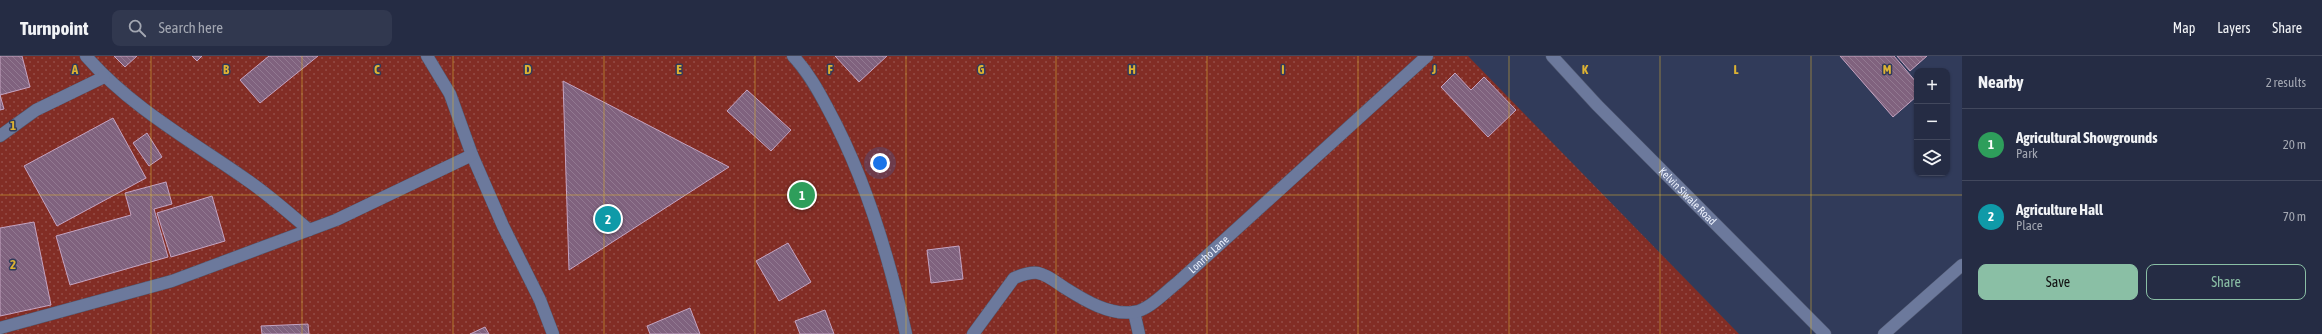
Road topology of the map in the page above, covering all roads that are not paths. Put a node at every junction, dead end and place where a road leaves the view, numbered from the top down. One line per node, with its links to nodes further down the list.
1 (86, 56): 6 (street)
2 (427, 56): 8 (street)
3 (793, 56): 14 (street)
4 (1427, 56): 11 (street, Lonrho Lane)
5 (1552, 56): 17 (street, Kelvin Siwale Road)
6 (104, 76): 7 (street); 9 (street)
7 (0, 136)
8 (472, 155): 9 (street); 13 (street)
9 (309, 230): 12 (street)
10 (1962, 265): 18 (street)
11 (1134, 312): 15 (street); 16 (street)
12 (0, 328)
13 (553, 334)
14 (906, 334)
15 (973, 334)
16 (1139, 334)
17 (1825, 334)
18 (1884, 334)

